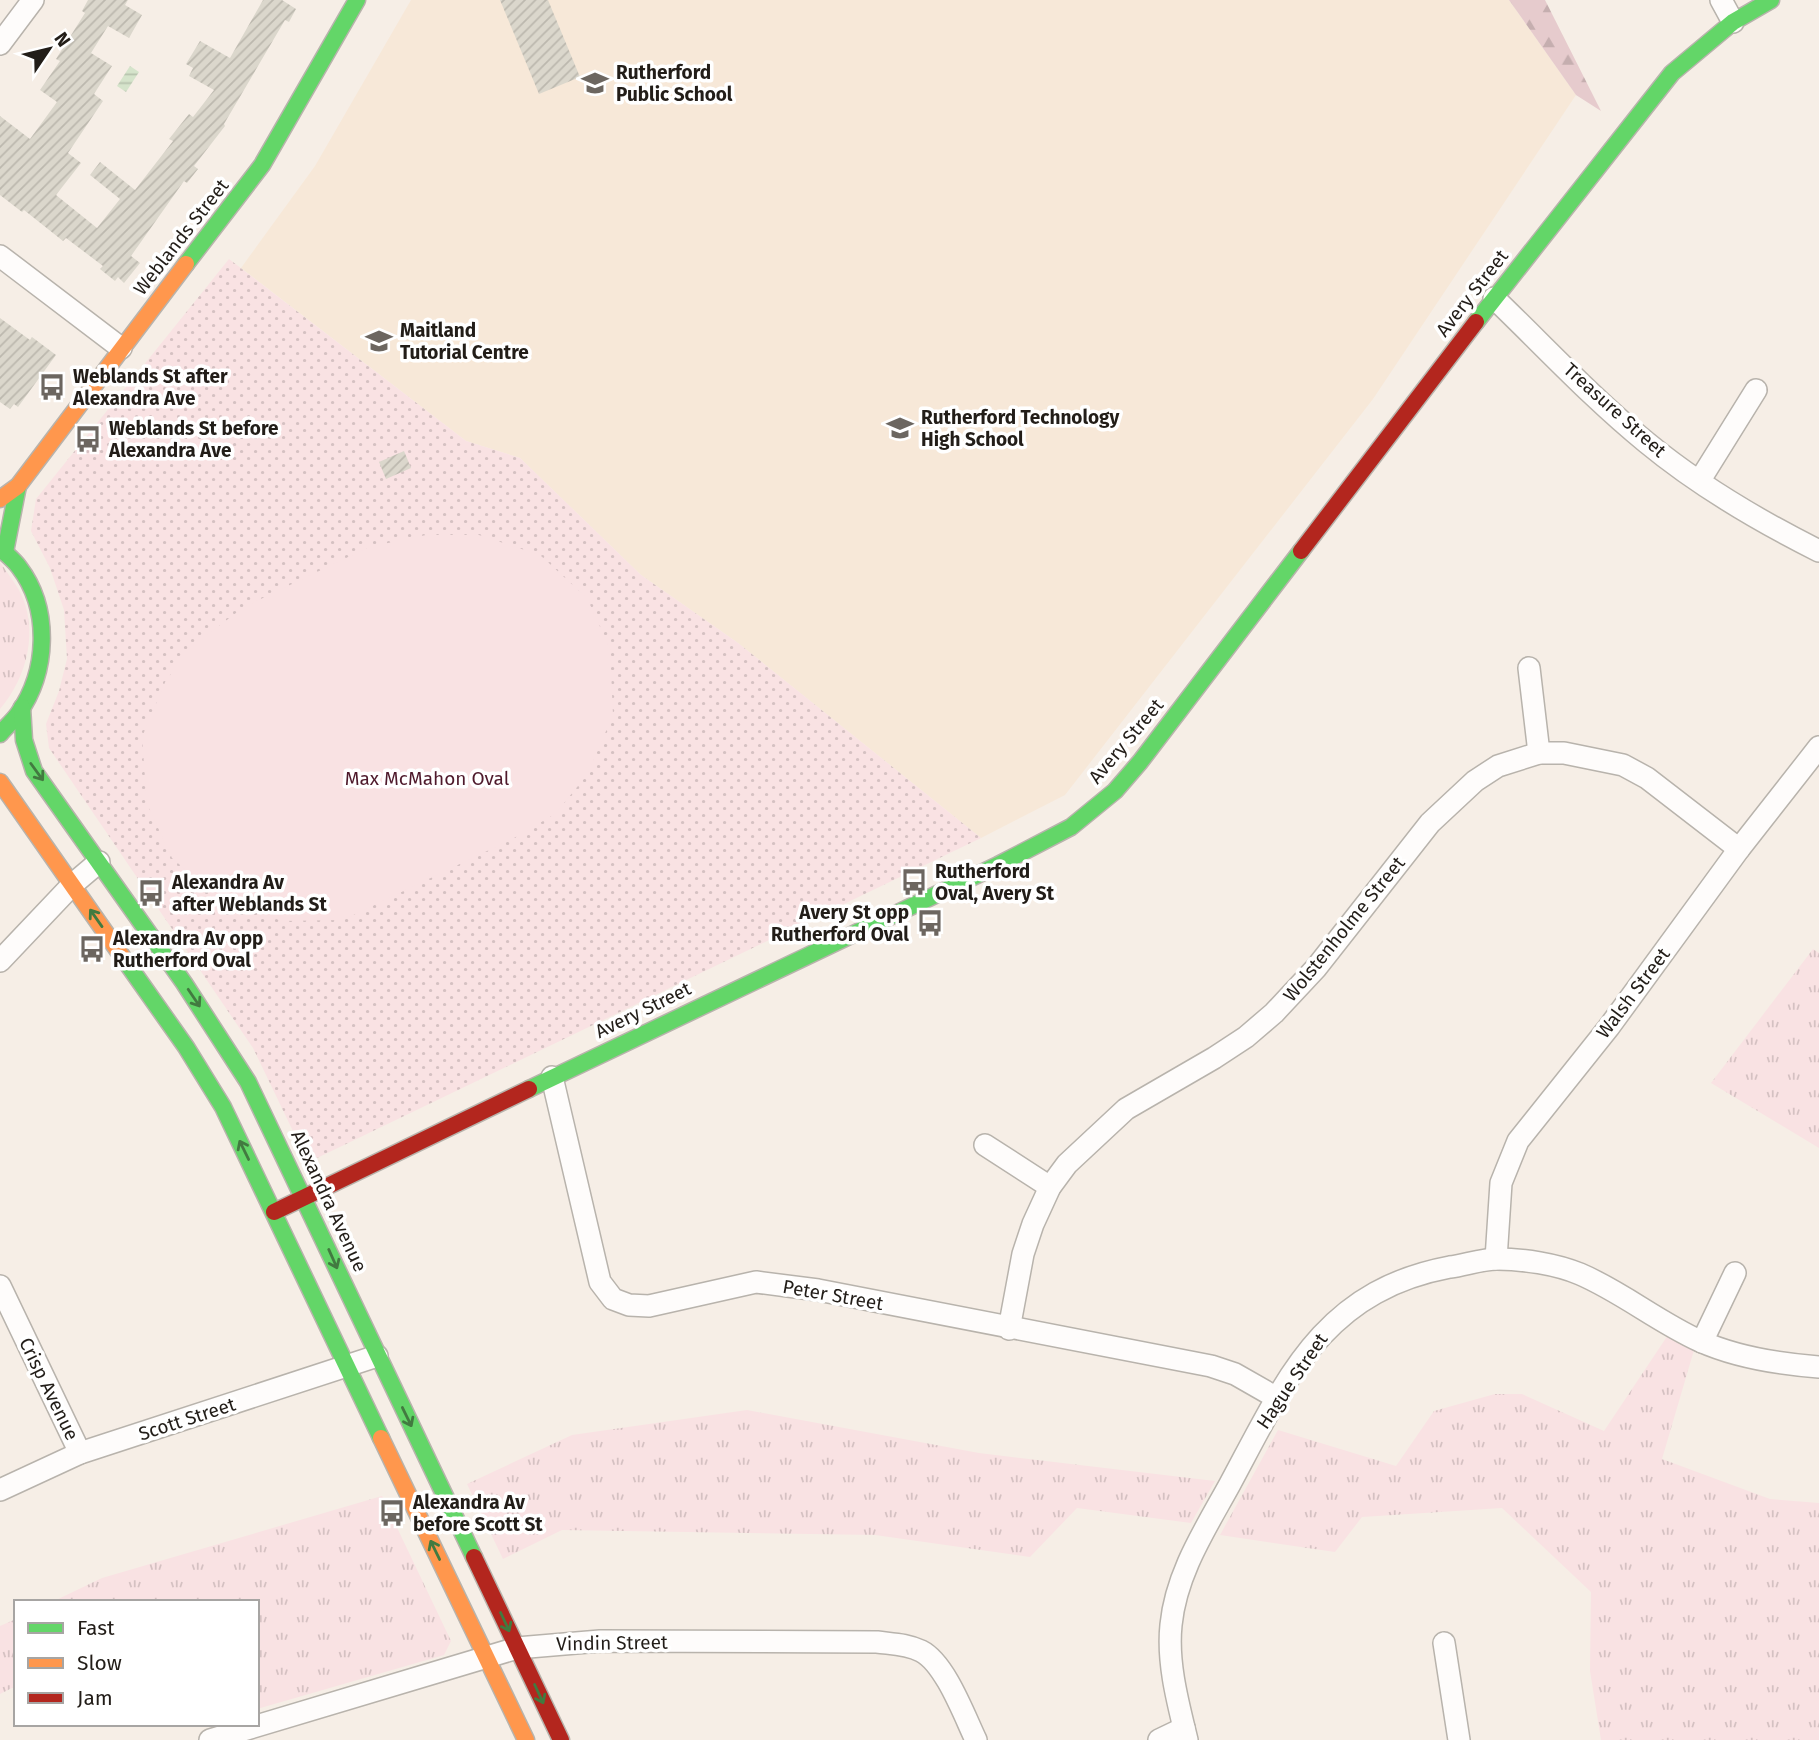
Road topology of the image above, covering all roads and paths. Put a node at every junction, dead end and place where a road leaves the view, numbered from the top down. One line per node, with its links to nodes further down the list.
1 (33, 0): 6 (street)
2 (357, 0): 9 (street, Weblands Street)
3 (1721, 0): 5 (street)
4 (1771, 0): 5 (street, Avery Street)
5 (1733, 22): 8 (street, Avery Street)
6 (0, 44)
7 (0, 256): 9 (street)
8 (1494, 298): 11 (street, Treasure Street); 26 (street, Avery Street)
9 (121, 348): 12 (street, Weblands Street)
10 (1756, 390): 11 (street)
11 (1700, 480): 15 (street, Treasure Street)
12 (18, 486): 13 (street, Weblands Street); 14 (street, Weblands Street)
13 (0, 499)
14 (2, 550): 17 (street)
15 (1819, 551)
16 (1529, 668): 20 (street)
17 (22, 707): 18 (street); 23 (street, Alexandra Avenue, one-way to 23)
18 (0, 734)
19 (1819, 747): 22 (street, Walsh Street)
20 (1539, 753): 22 (street, Wolstenholme Street); 28 (street, Wolstenholme Street)
21 (0, 782): 24 (street)
22 (1740, 849): 31 (street, Walsh Street)
23 (99, 862): 24 (street); 29 (street, Alexandra Avenue, one-way to 29)
24 (73, 884): 25 (street); 30 (street, one-way to 24)
25 (0, 961)
26 (552, 1077): 29 (street, Avery Street); 34 (street, Peter Street)
27 (985, 1145): 28 (street)
28 (1050, 1186): 34 (street, Wolstenholme Street)
29 (305, 1197): 30 (street, Avery Street); 36 (street, Alexandra Avenue, one-way to 36)
30 (274, 1212): 37 (street)
31 (1496, 1259): 35 (street, Hague Street); 39 (street, Hague Street)
32 (1735, 1273): 35 (street)
33 (0, 1286): 40 (street, Crisp Avenue)
34 (1009, 1329): 39 (street, Peter Street)
35 (1702, 1342): 38 (street, Hague Street)
36 (377, 1356): 37 (street, Scott Street); 43 (street, Alexandra Avenue, one-way to 43)
37 (346, 1367): 40 (street, Scott Street); 44 (street, one-way to 37)
38 (1819, 1367)
39 (1277, 1398): 47 (street, Hague Street)
40 (80, 1454): 41 (street, Scott Street)
41 (0, 1490)
42 (1444, 1643): 53 (street)
43 (517, 1648): 44 (street, Vindin Street); 50 (street, Alexandra Avenue, one-way to 50); 51 (street, Vindin Street)
44 (486, 1656): 46 (street, Vindin Street); 49 (street)
45 (257, 1726): 48 (street, Vindin Street)
46 (259, 1726)
47 (1185, 1734): 52 (street)
48 (215, 1739)
49 (526, 1740)
50 (561, 1740)
51 (976, 1740)
52 (1159, 1740)
53 (1459, 1740)

